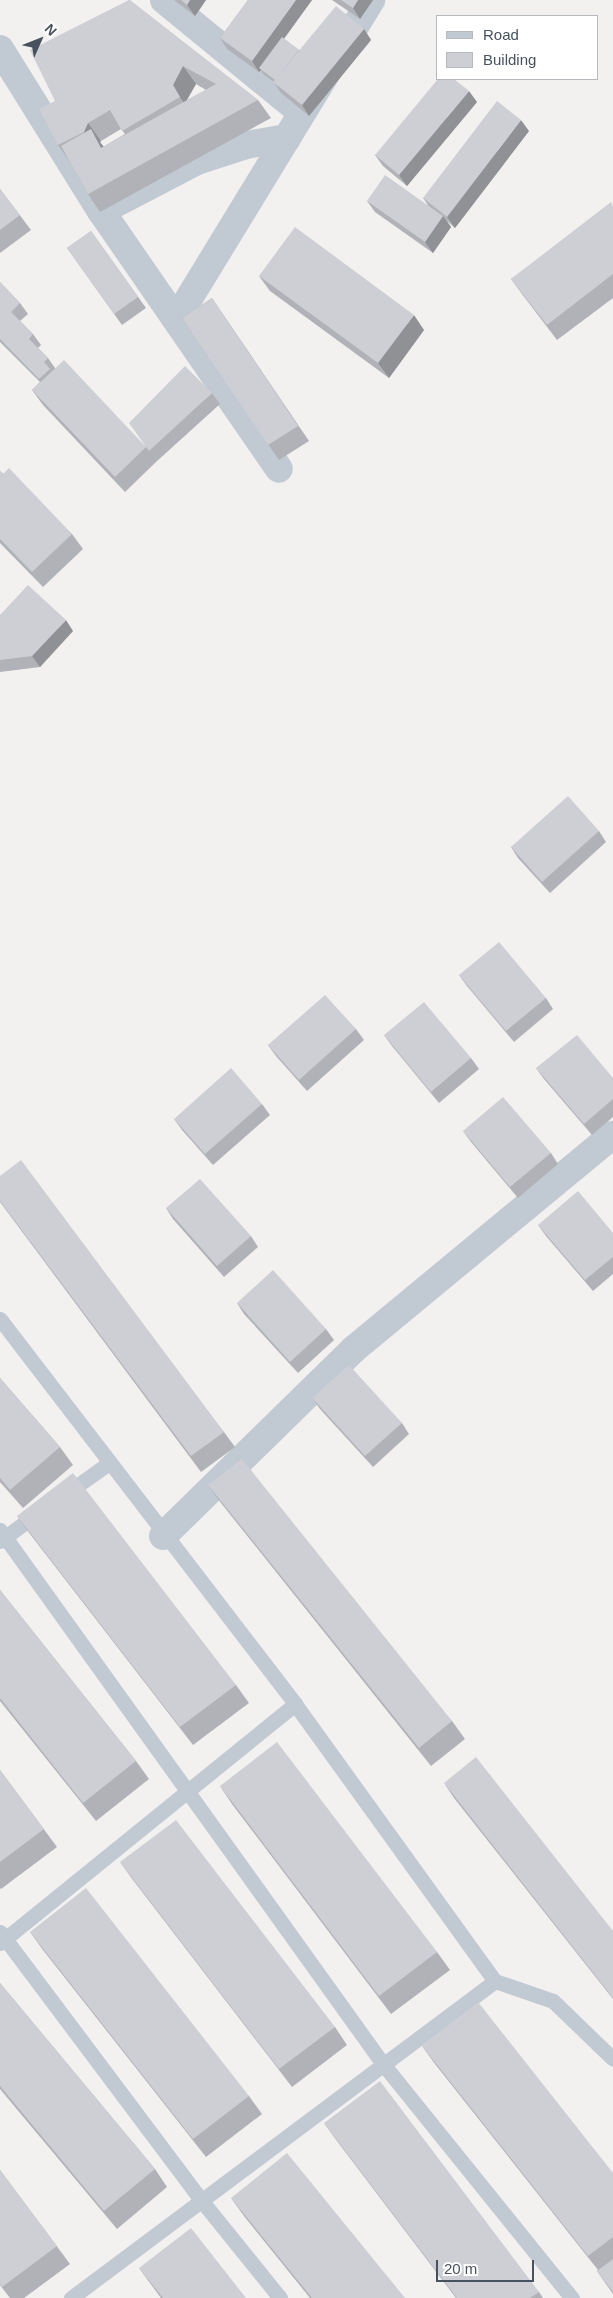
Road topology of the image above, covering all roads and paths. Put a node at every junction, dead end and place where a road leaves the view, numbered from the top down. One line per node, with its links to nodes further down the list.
1 (164, 0): 4 (street)
2 (371, 0): 4 (street)
3 (0, 49): 6 (street)
4 (302, 113): 5 (street)
5 (287, 138): 6 (street); 7 (street)
6 (101, 211): 7 (street)
7 (178, 318): 8 (street)
8 (279, 469)
9 (613, 1135): 13 (street)
10 (0, 1319): 11 (lane)
11 (109, 1463): 12 (lane); 13 (lane)
12 (2, 1536): 15 (lane)
13 (163, 1536): 14 (lane)
14 (295, 1704): 15 (lane); 17 (lane)
15 (188, 1791): 16 (lane); 19 (lane)
16 (2, 1938): 20 (lane)
17 (495, 1981): 18 (lane); 19 (lane)
18 (613, 2059)
19 (383, 2064): 20 (lane); 23 (lane)
20 (201, 2200): 21 (lane); 22 (lane)
21 (71, 2298)
22 (280, 2298)
23 (572, 2298)

